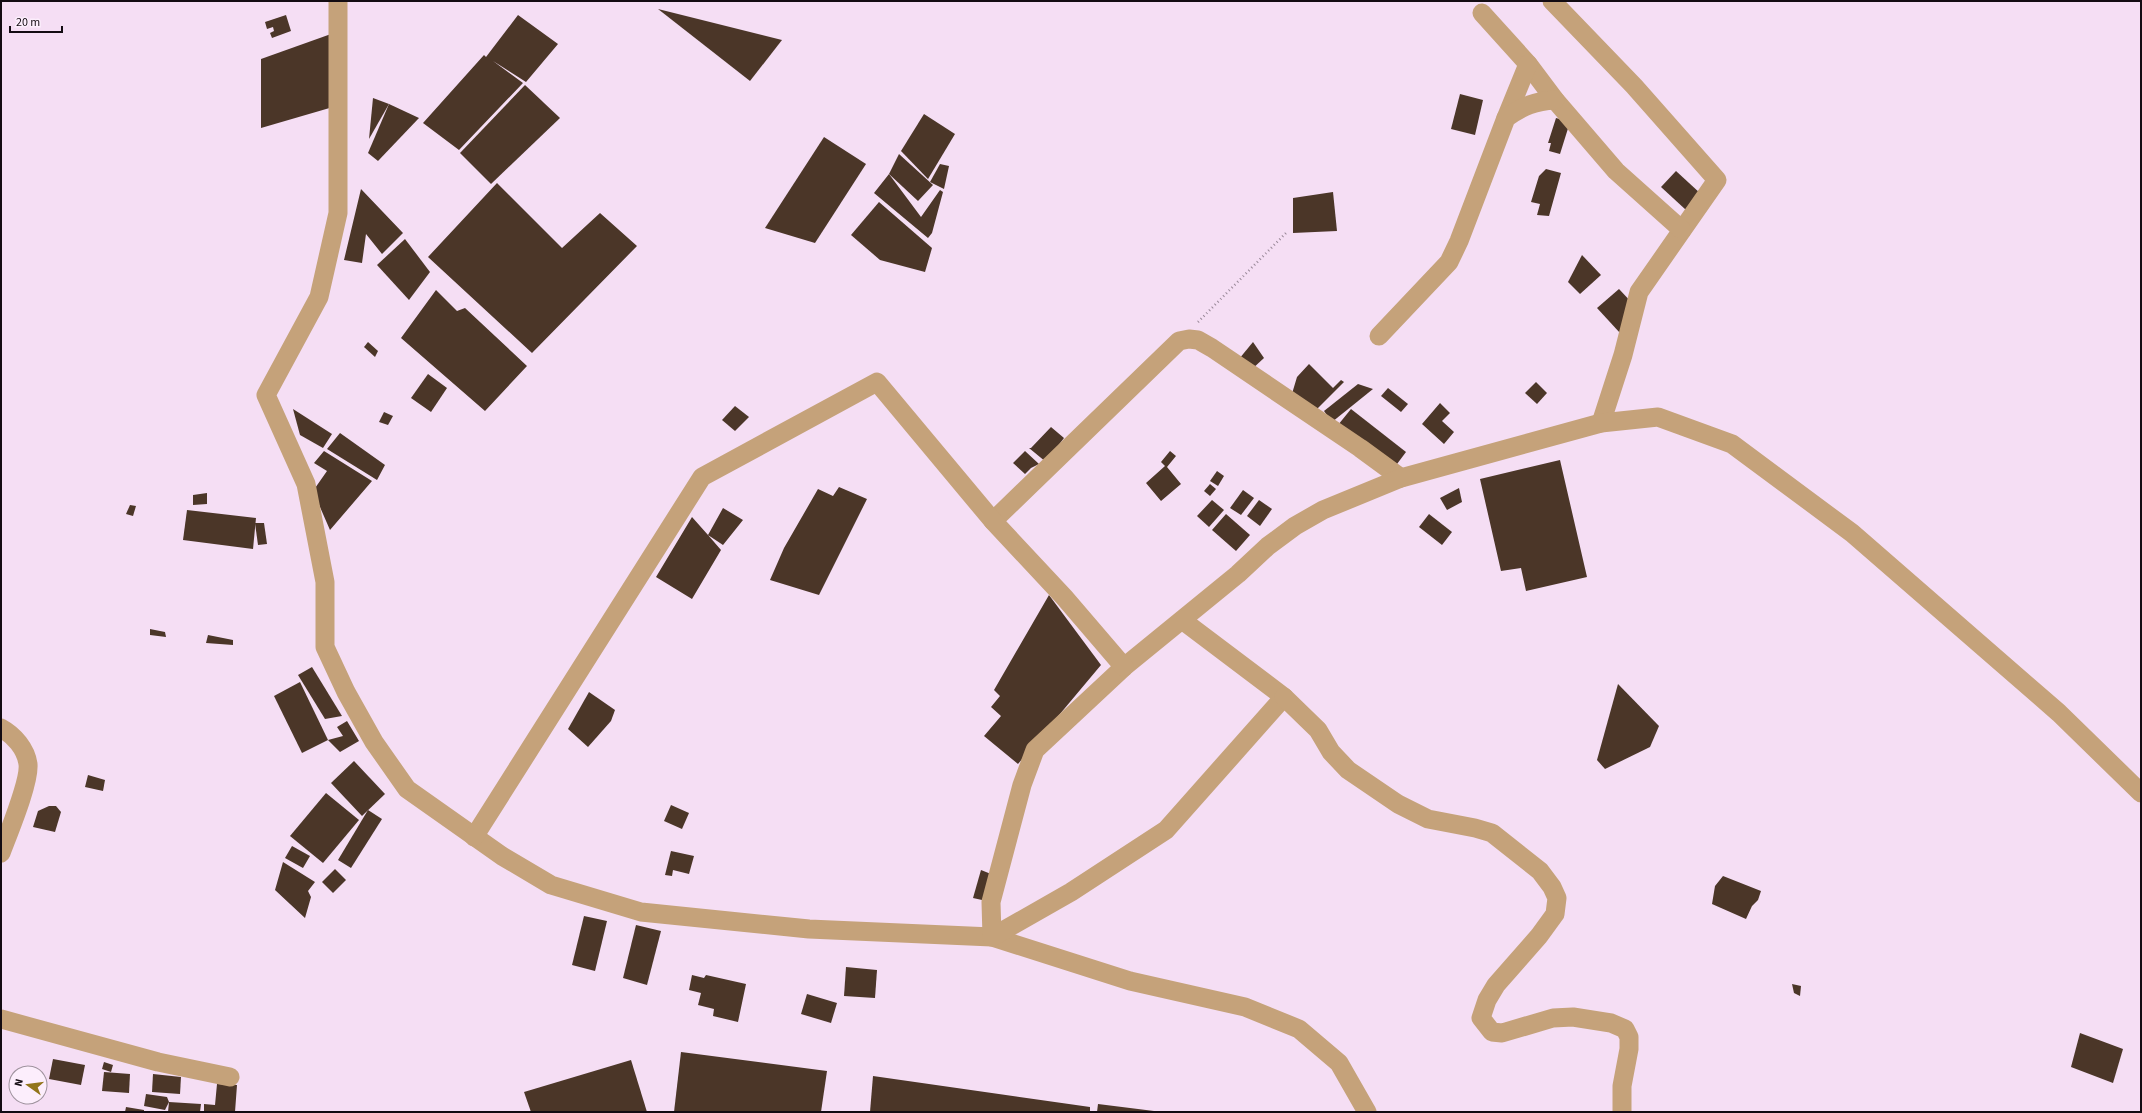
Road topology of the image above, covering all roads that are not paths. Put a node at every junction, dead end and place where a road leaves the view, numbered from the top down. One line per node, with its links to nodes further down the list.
1 (338, 1): 17 (street)
2 (1552, 1): 7 (street)
3 (1482, 13): 4 (street)
4 (1528, 64): 5 (street); 6 (street)
5 (1555, 100): 6 (street); 7 (street)
6 (1506, 118): 8 (street)
7 (1682, 230): 9 (street)
8 (1379, 336)
9 (1601, 423): 10 (street); 16 (street)
10 (1401, 478): 11 (street); 12 (street)
11 (993, 521): 13 (street); 17 (street)
12 (1182, 620): 13 (street); 14 (street)
13 (1124, 667): 19 (street)
14 (1284, 697): 19 (street); 23 (street)
15 (1, 728): 18 (street)
16 (2141, 793)
17 (474, 837): 19 (street)
18 (1, 853)
19 (992, 937): 22 (street)
20 (1, 1019): 21 (street)
21 (230, 1077)
22 (1367, 1112)
23 (1622, 1112)

